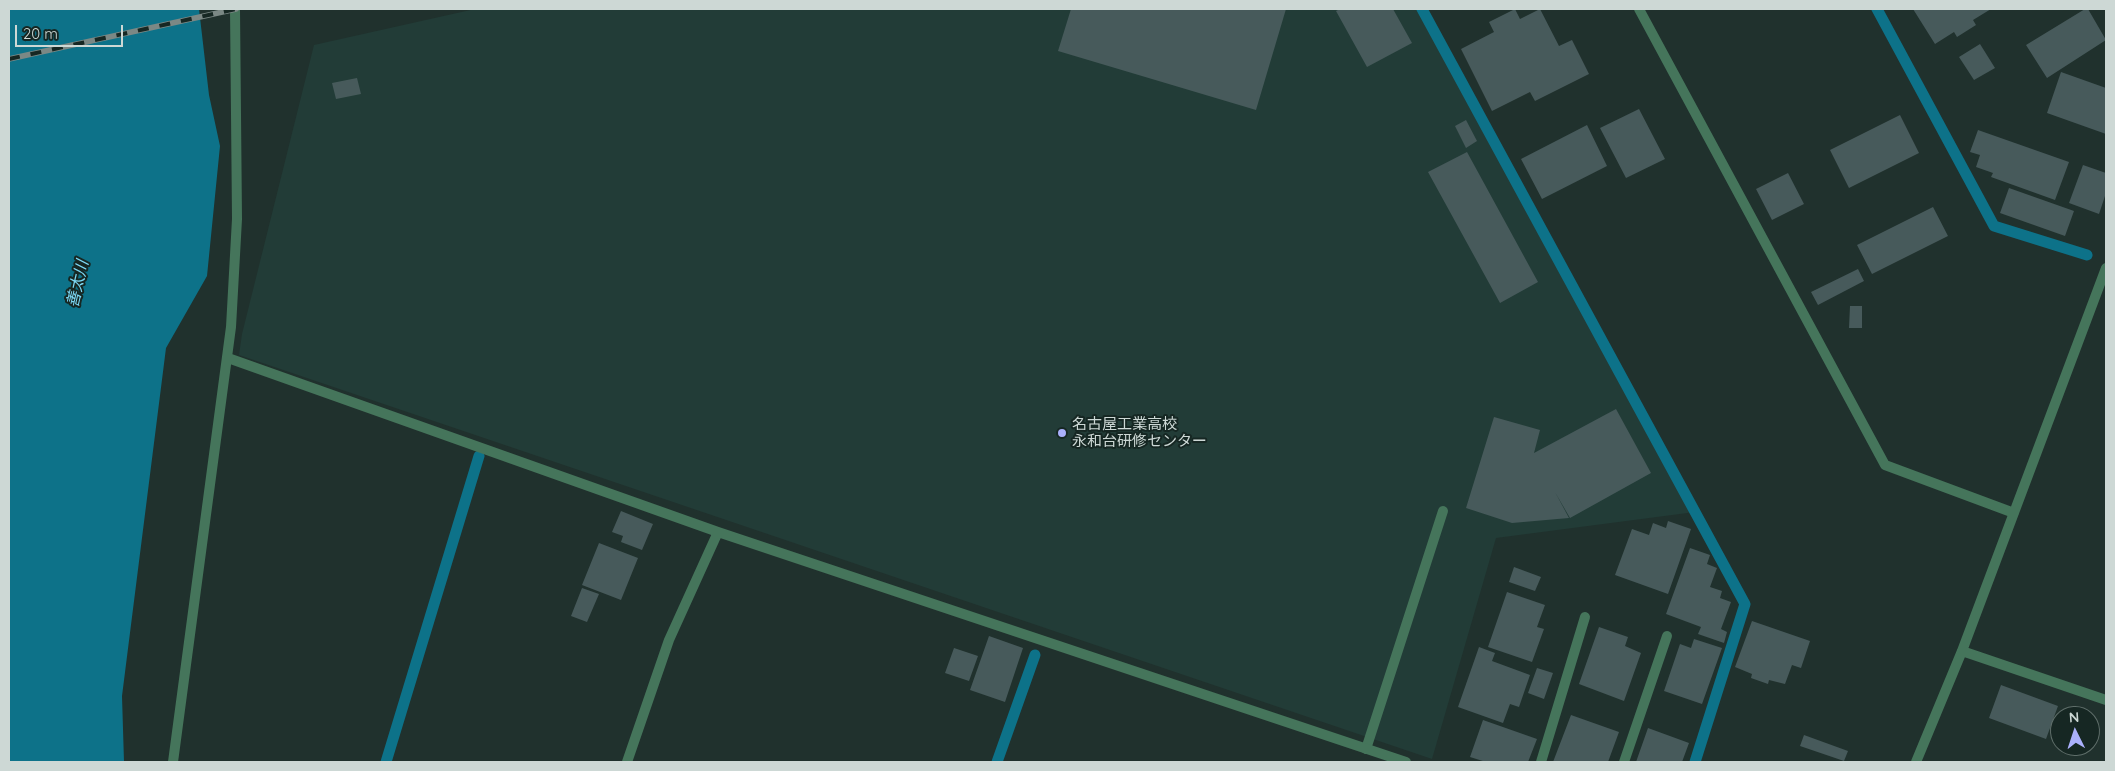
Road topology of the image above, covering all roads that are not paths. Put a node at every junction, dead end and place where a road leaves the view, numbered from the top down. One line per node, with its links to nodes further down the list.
1 (236, 9): 4 (street)
2 (1639, 9): 6 (street)
3 (2106, 268): 6 (street)
4 (228, 358): 7 (street); 13 (street)
5 (1443, 511): 12 (street)
6 (2014, 513): 10 (street)
7 (718, 532): 12 (street); 14 (street)
8 (1585, 617): 17 (street)
9 (1667, 636): 18 (street)
10 (1962, 651): 11 (street); 19 (street)
11 (2106, 700)
12 (1370, 750): 15 (street); 16 (street)
13 (173, 762)
14 (627, 762)
15 (1371, 762)
16 (1406, 762)
17 (1541, 762)
18 (1624, 762)
19 (1916, 762)

